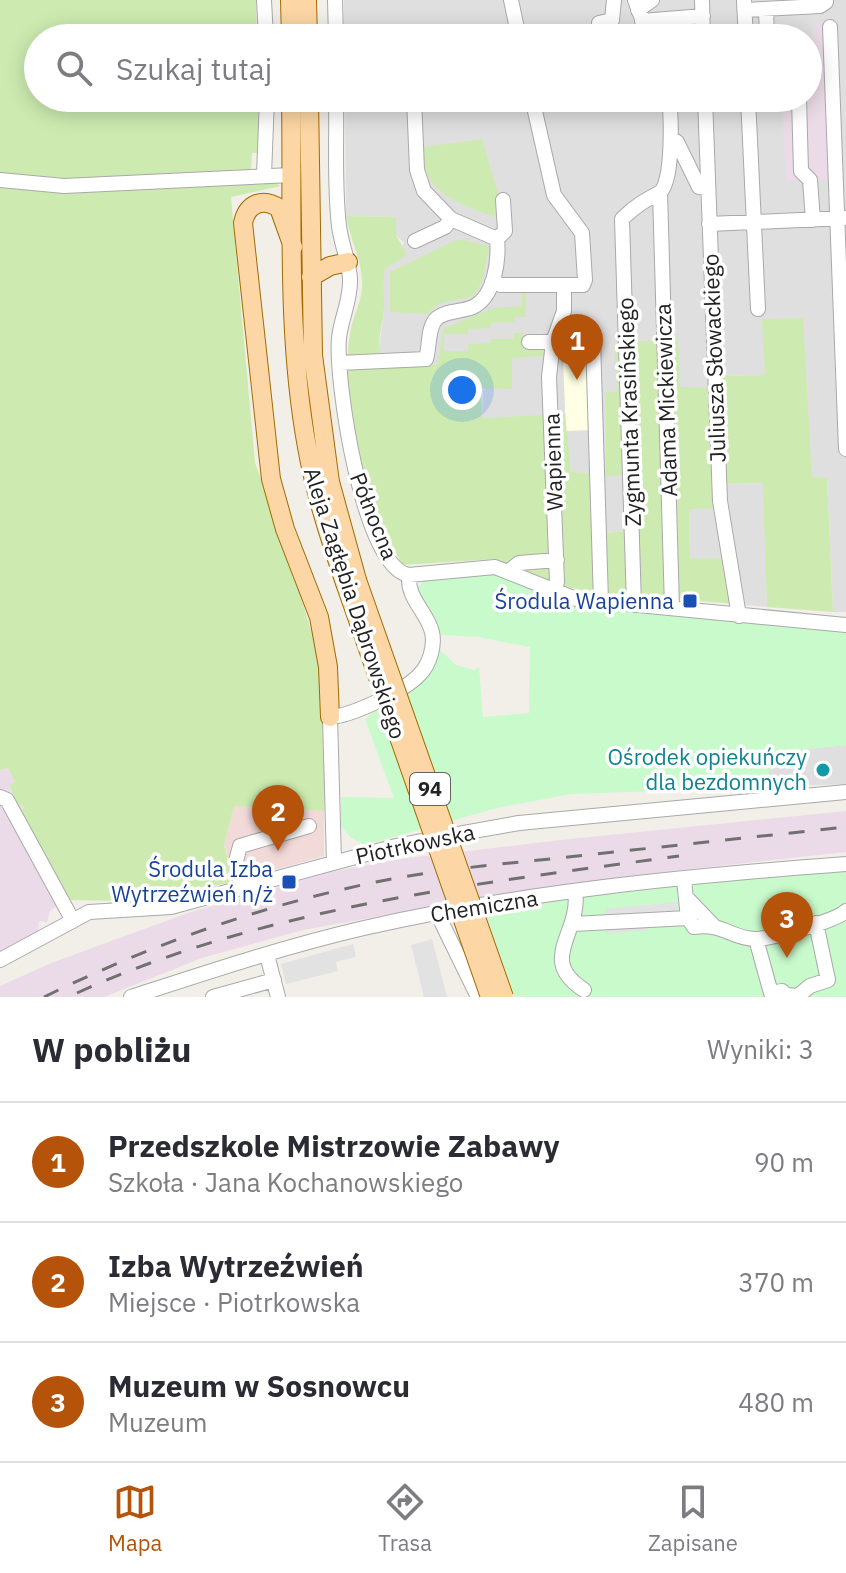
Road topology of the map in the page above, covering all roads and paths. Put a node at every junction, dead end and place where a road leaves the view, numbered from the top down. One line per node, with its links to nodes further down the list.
1 (264, 0): 16 (street)
2 (290, 0): 17 (main road)
3 (307, 0): 18 (main road)
4 (335, 0): 19 (street)
5 (511, 0): 20 (street)
6 (614, 0): 15 (street)
7 (652, 0): 8 (street); 13 (street)
8 (663, 0)
9 (702, 0): 14 (street)
10 (830, 1): 12 (street)
11 (744, 5): 12 (street)
12 (766, 9): 22 (street)
13 (638, 10): 14 (street)
14 (703, 16): 21 (street)
15 (599, 23)
16 (265, 24)
17 (291, 24)
18 (308, 24)
19 (336, 24)
20 (516, 24)
21 (703, 24)
22 (767, 24)
23 (830, 27): 41 (street)
24 (266, 112): 35 (street)
25 (291, 112): 36 (main road, Aleja Zagłębia Dąbrowskiego / 94)
26 (309, 112): 50 (main road, Aleja Zagłębia Dąbrowskiego / 94)
27 (336, 112): 49 (street, Północna)
28 (418, 112): 42 (street)
29 (535, 112): 52 (street)
30 (670, 112): 34 (street, Adama Mickiewicza)
31 (705, 112): 39 (street, Juliusza Słowackiego)
32 (749, 112): 44 (street)
33 (799, 112): 43 (street)
34 (671, 138): 38 (street, Adama Mickiewicza); 39 (street)
35 (264, 175): 36 (street); 37 (street)
36 (292, 175): 48 (main road, Aleja Zagłębia Dąbrowskiego / 94)
37 (0, 180)
38 (663, 186): 65 (street, Zygmunta Krasińskiego); 66 (street, Adama Mickiewicza)
39 (708, 188): 45 (street, Juliusza Słowackiego)
40 (503, 200): 46 (street)
41 (842, 218): 43 (street); 58 (street)
42 (451, 219): 46 (street); 47 (street)
43 (813, 220): 44 (street)
44 (754, 223): 45 (street); 53 (street)
45 (709, 224): 67 (street, Juliusza Słowackiego)
46 (497, 239): 51 (street)
47 (415, 241)
48 (293, 247): 62 (main road, Aleja Zagłębia Dąbrowskiego / 94); 69 (main road)
49 (348, 262): 50 (main road); 57 (street, Północna)
50 (311, 277): 62 (main road, Aleja Zagłębia Dąbrowskiego / 94)
51 (492, 282): 52 (street); 57 (street)
52 (564, 286): 56 (street, Wapienna)
53 (758, 309)
54 (593, 340): 64 (street)
55 (529, 342): 56 (street)
56 (553, 342): 59 (street, Wapienna)
57 (339, 363): 61 (street, Północna)
58 (846, 449)
59 (557, 560): 60 (street); 63 (street, Wapienna)
60 (509, 571): 61 (street); 63 (street)
61 (409, 575): 69 (street, Północna)
62 (351, 581): 95 (main road, Aleja Zagłębia Dąbrowskiego / 94, bridge); 96 (main road, Aleja Zagłębia Dąbrowskiego / 94, bridge)
63 (555, 592): 64 (street)
64 (601, 602): 65 (street)
65 (634, 605): 66 (street)
66 (672, 608): 67 (street)
67 (739, 616): 68 (street)
68 (846, 625)
69 (330, 717): 73 (street)
70 (846, 792): 73 (street, Piotrkowska)
71 (0, 797): 82 (street)
72 (309, 826): 76 (street)
73 (334, 862): 76 (street, Piotrkowska)
74 (846, 864): 75 (street, Chemiczna)
75 (684, 880): 77 (street, Chemiczna); 78 (street)
76 (242, 888): 82 (street, Piotrkowska)
77 (575, 891): 80 (street, Chemiczna); 84 (street)
78 (687, 898): 81 (street); 85 (street)
79 (846, 911): 83 (street)
80 (437, 913): 87 (street, Chemiczna); 94 (street)
81 (688, 918): 84 (street); 85 (street)
82 (73, 921): 88 (street, Piotrkowska)
83 (816, 923): 86 (street); 86 (street)
84 (573, 924): 90 (street)
85 (713, 925): 86 (street)
86 (756, 939)
87 (267, 955): 89 (street); 91 (street, Chemiczna)
88 (0, 960)
89 (274, 980): 92 (street); 93 (street)
90 (584, 990)
91 (131, 997)
92 (213, 997)
93 (278, 997)
94 (478, 997)
95 (490, 997)
96 (504, 997)

